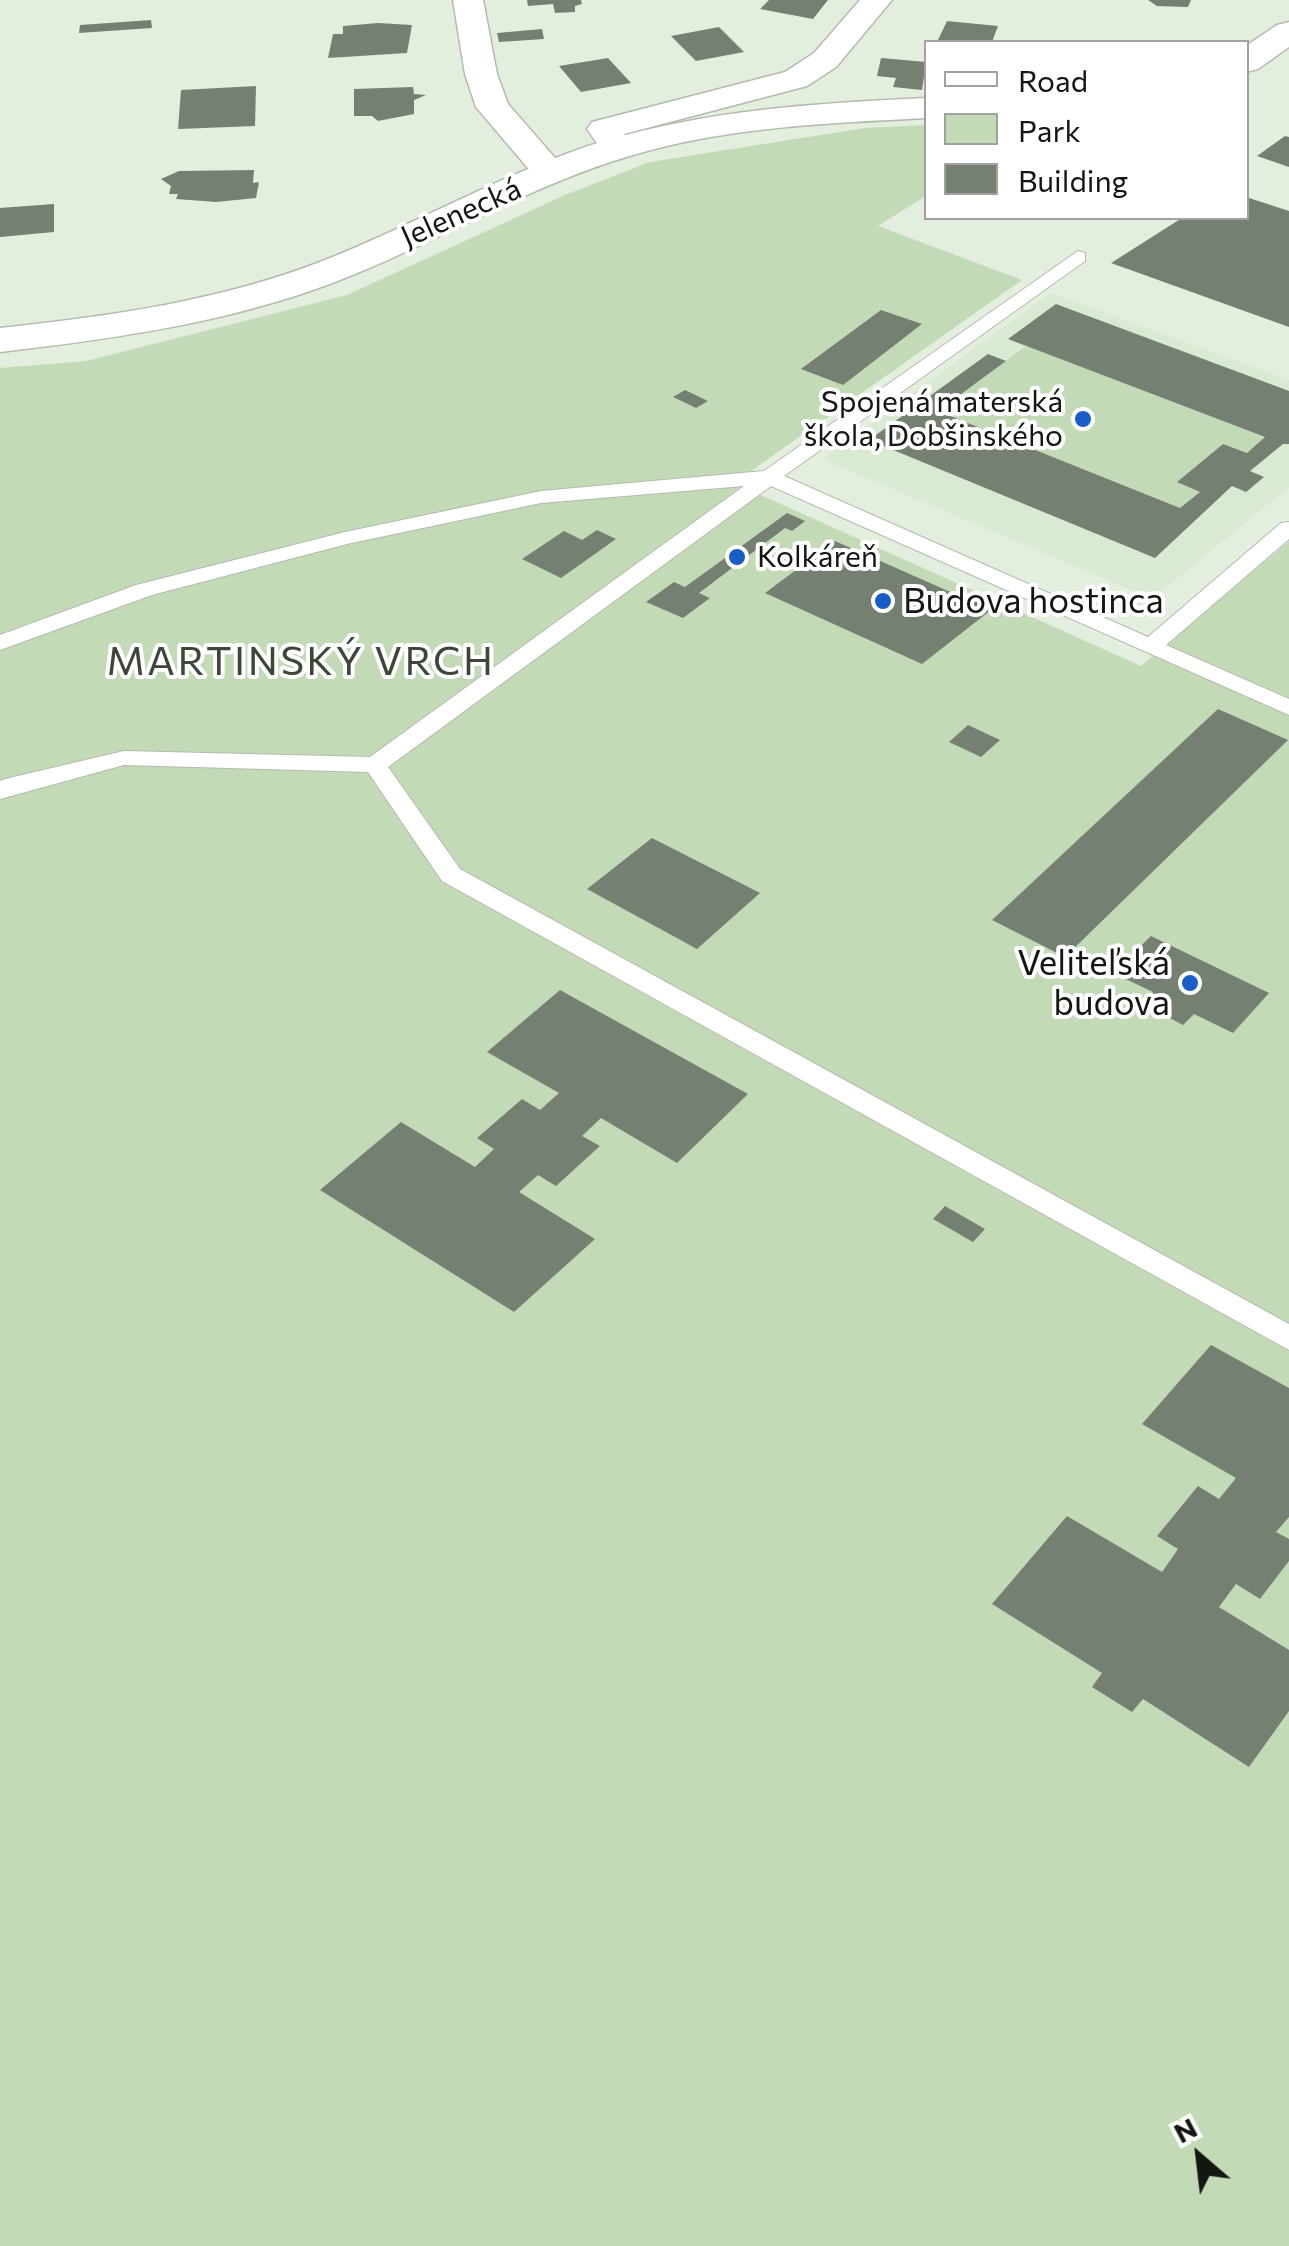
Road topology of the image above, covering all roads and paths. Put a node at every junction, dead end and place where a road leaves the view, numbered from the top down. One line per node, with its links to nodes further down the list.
1 (468, 0): 7 (street)
2 (877, 0): 6 (street)
3 (1289, 32): 4 (street)
4 (1249, 60)
5 (924, 108): 6 (street, Jelenecká)
6 (617, 148): 7 (street, Jelenecká)
7 (550, 172): 9 (street, Jelenecká)
8 (1078, 257): 10 (lane)
9 (0, 340)
10 (769, 477): 12 (lane); 13 (lane); 15 (lane)
11 (1289, 528): 13 (lane)
12 (0, 643)
13 (1150, 647): 14 (lane)
14 (1289, 708)
15 (375, 766): 16 (lane); 17 (lane)
16 (0, 791)
17 (1289, 1338)

